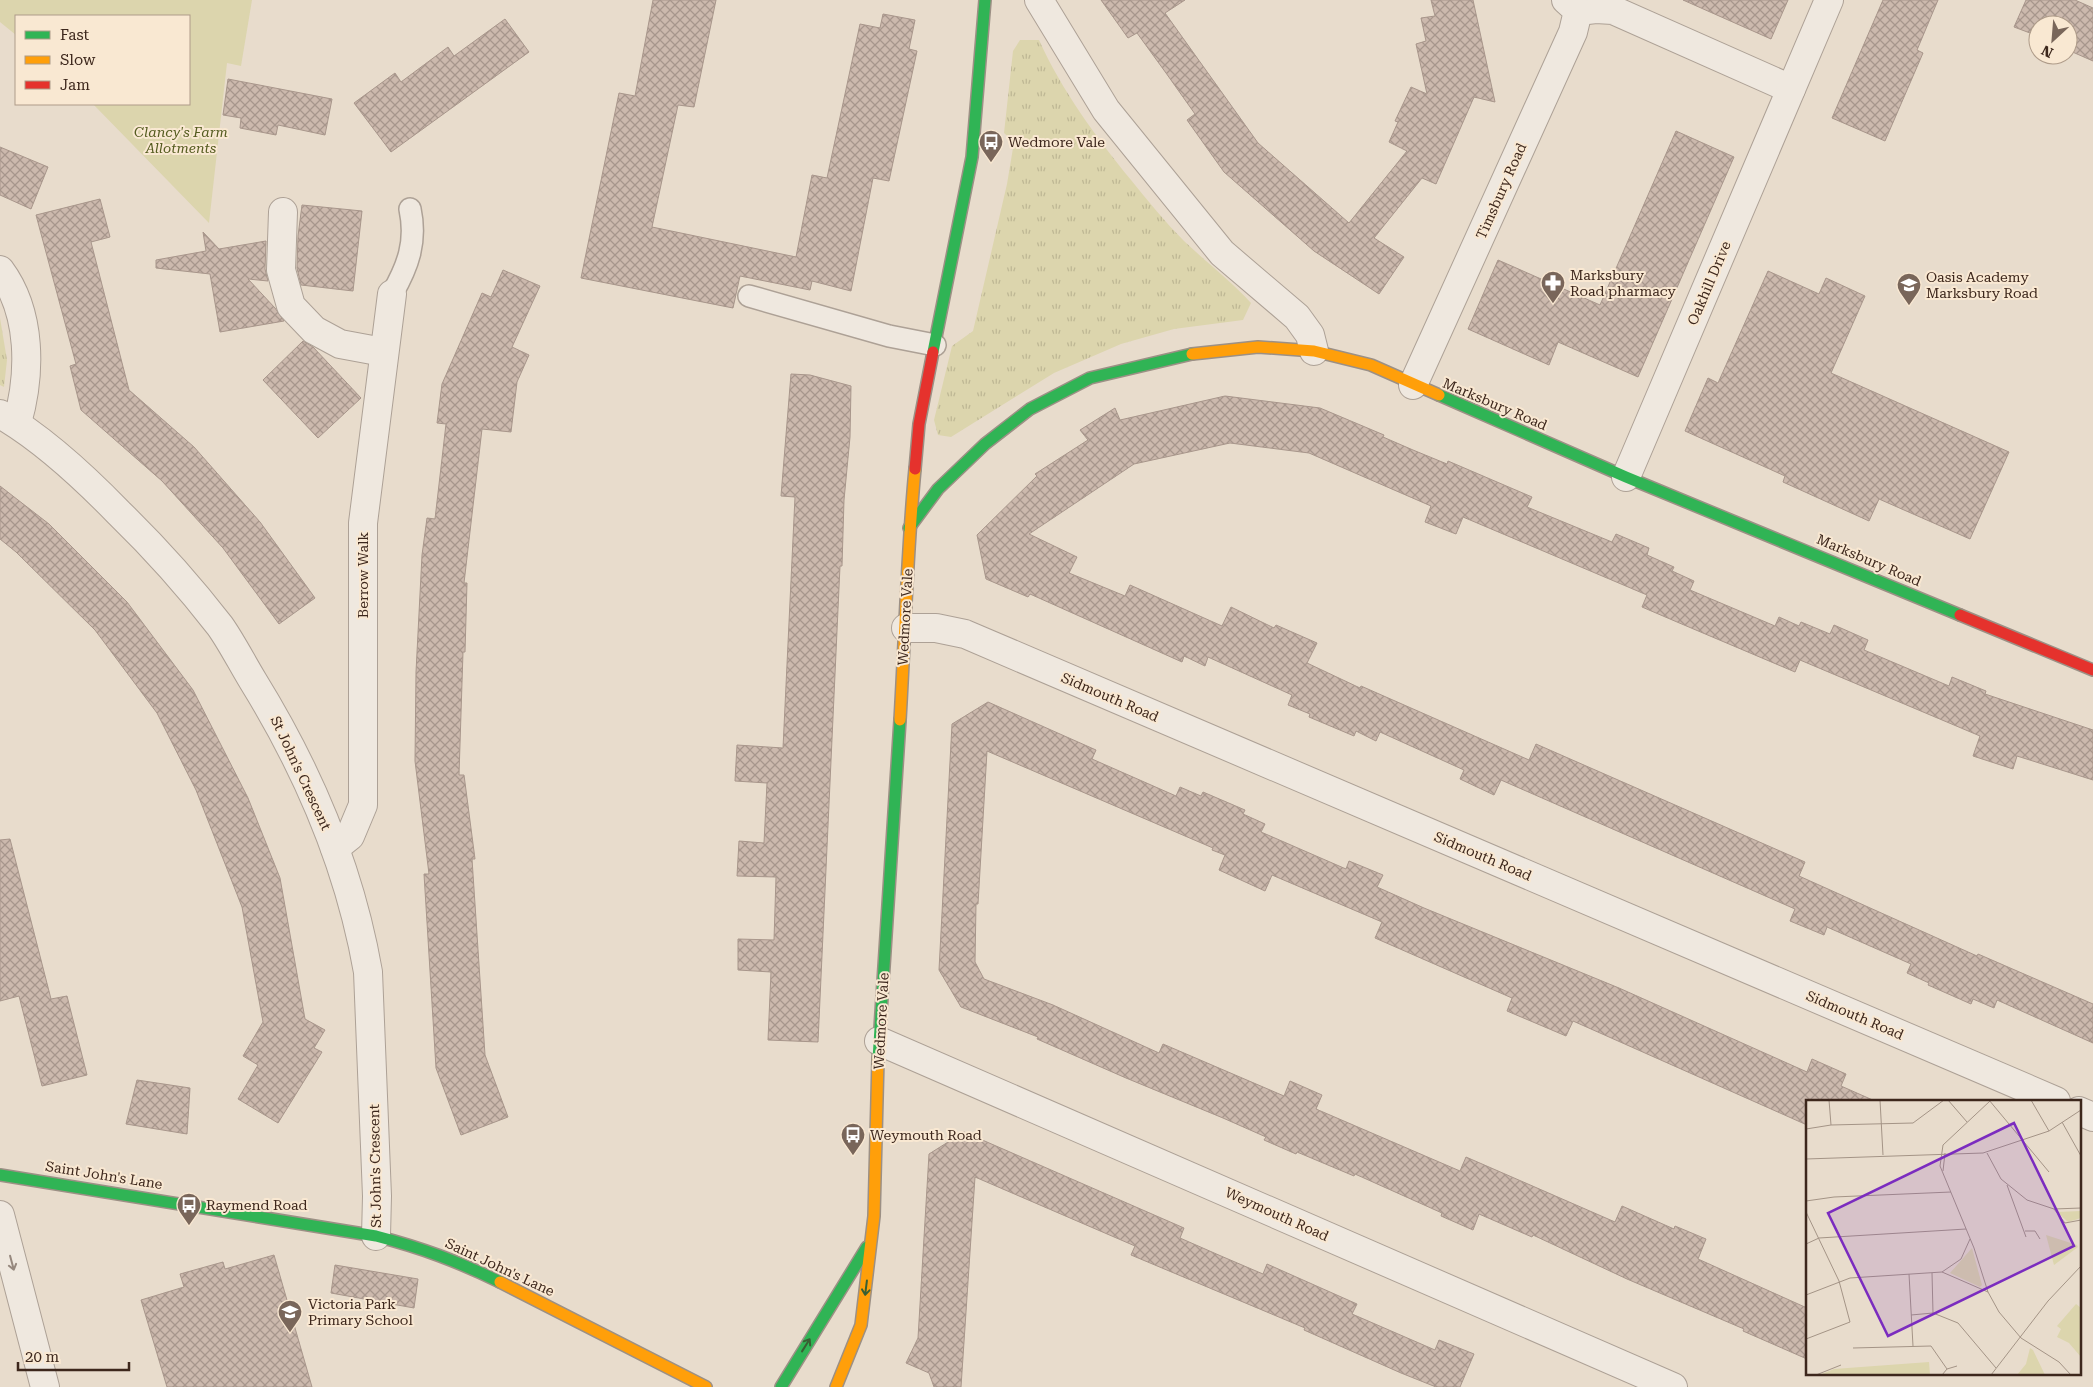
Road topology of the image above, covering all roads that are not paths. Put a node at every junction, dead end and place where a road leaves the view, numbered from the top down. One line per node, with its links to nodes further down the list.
1 (985, 0): 11 (street, Wedmore Vale)
2 (1038, 0): 12 (street)
3 (1829, 0): 5 (street, Oakhill Drive)
4 (1572, 14): 5 (street); 14 (street, Timsbury Road)
5 (1791, 89): 16 (street, Oakhill Drive)
6 (410, 209): 9 (lane)
7 (283, 212): 13 (street)
8 (0, 270): 15 (street)
9 (392, 294): 13 (street, Berrow Walk)
10 (749, 296): 11 (lane)
11 (935, 345): 17 (street, Wedmore Vale)
12 (1314, 351): 14 (street, Marksbury Road); 17 (street, Marksbury Road)
13 (384, 352): 20 (street, Berrow Walk)
14 (1413, 385): 16 (street, Marksbury Road)
15 (8, 418): 20 (street, St John's Crescent)
16 (1626, 477): 19 (street, Marksbury Road)
17 (909, 528): 18 (street, Wedmore Vale)
18 (906, 628): 21 (street, Wedmore Vale); 22 (street, Sidmouth Road)
19 (2093, 670)
20 (335, 848): 27 (street, St John's Crescent)
21 (879, 1041): 28 (street, Wedmore Vale); 33 (street, Weymouth Road)
22 (2054, 1100)
23 (2080, 1111): 24 (street)
24 (2093, 1116)
25 (0, 1175): 27 (street, Saint John's Lane)
26 (0, 1215): 29 (street, one-way to 29)
27 (376, 1236): 30 (street, Saint John's Lane)
28 (872, 1240): 31 (street, Wedmore Vale, one-way to 28); 32 (street, Wedmore Vale, one-way to 32)
29 (45, 1387)
30 (706, 1387)
31 (781, 1387)
32 (836, 1387)
33 (1673, 1387)

